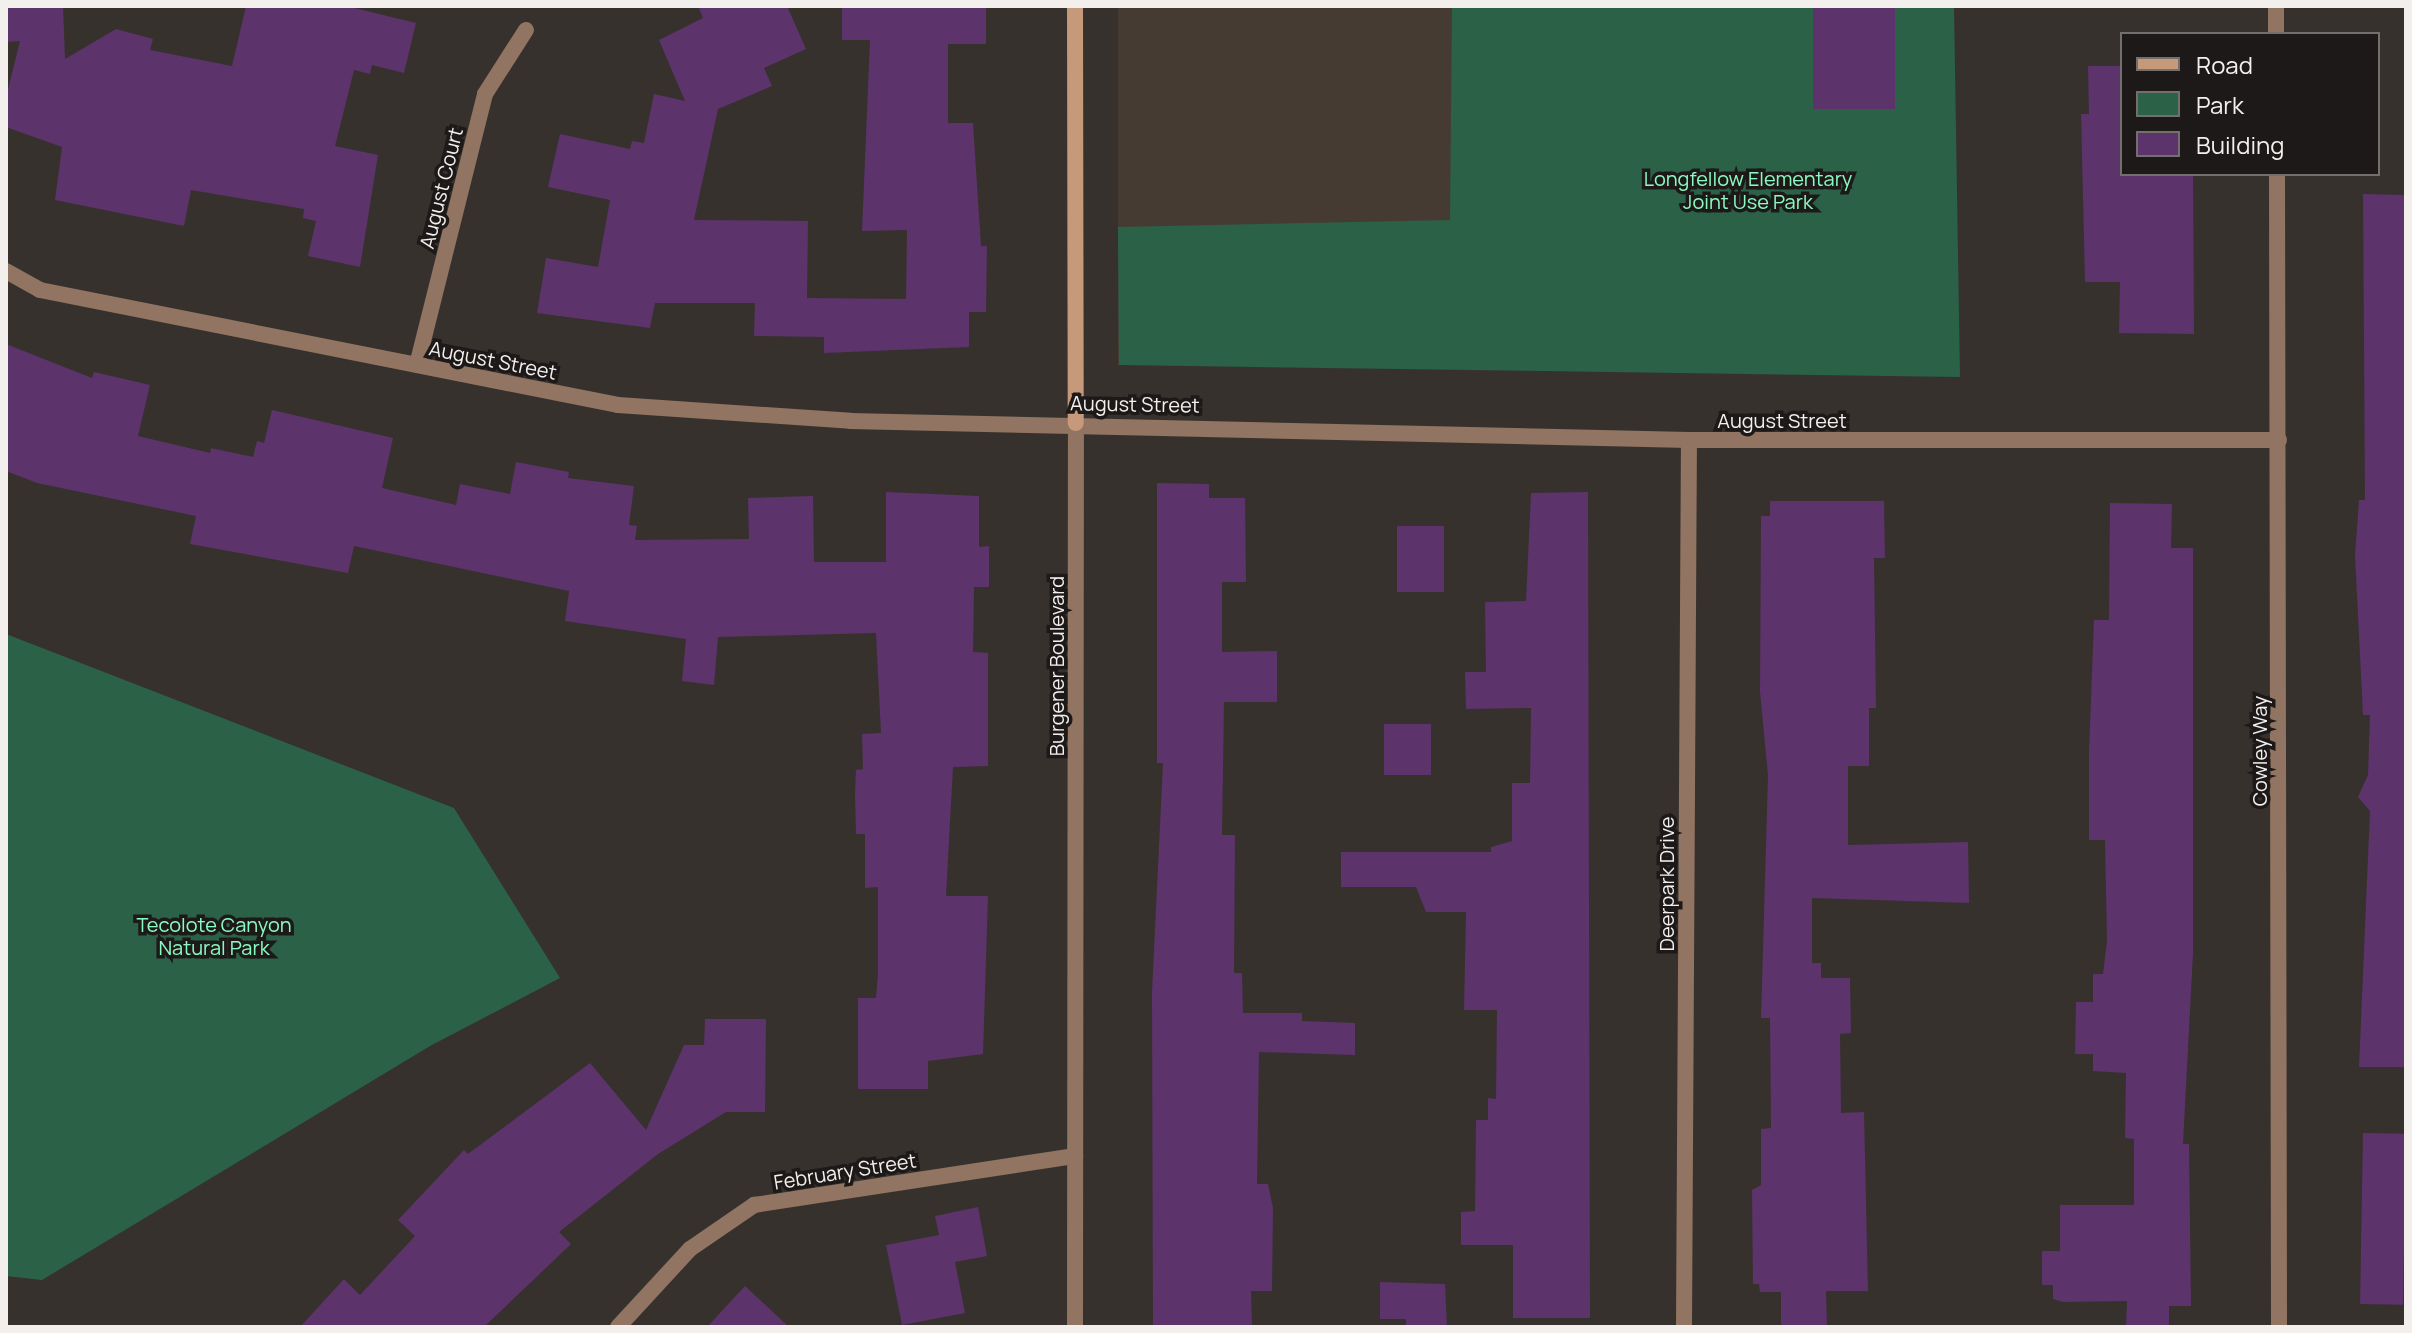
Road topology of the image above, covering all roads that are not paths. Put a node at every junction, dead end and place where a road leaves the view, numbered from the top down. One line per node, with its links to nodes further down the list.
1 (1075, 6): 8 (street, Burgener Boulevard)
2 (2276, 6): 4 (street)
3 (526, 30): 7 (street, August Court)
4 (2276, 32)
5 (2277, 176): 10 (street, Cowley Way)
6 (6, 271): 7 (street, August Street)
7 (417, 365): 8 (street, August Street)
8 (1076, 423): 9 (street, August Street); 11 (street, Burgener Boulevard)
9 (1689, 440): 10 (street, August Street); 14 (street, Deerpark Drive)
10 (2279, 440): 15 (street, Cowley Way)
11 (1075, 1156): 12 (street, February Street); 13 (street, Burgener Boulevard)
12 (618, 1327)
13 (1075, 1327)
14 (1684, 1327)
15 (2279, 1327)

